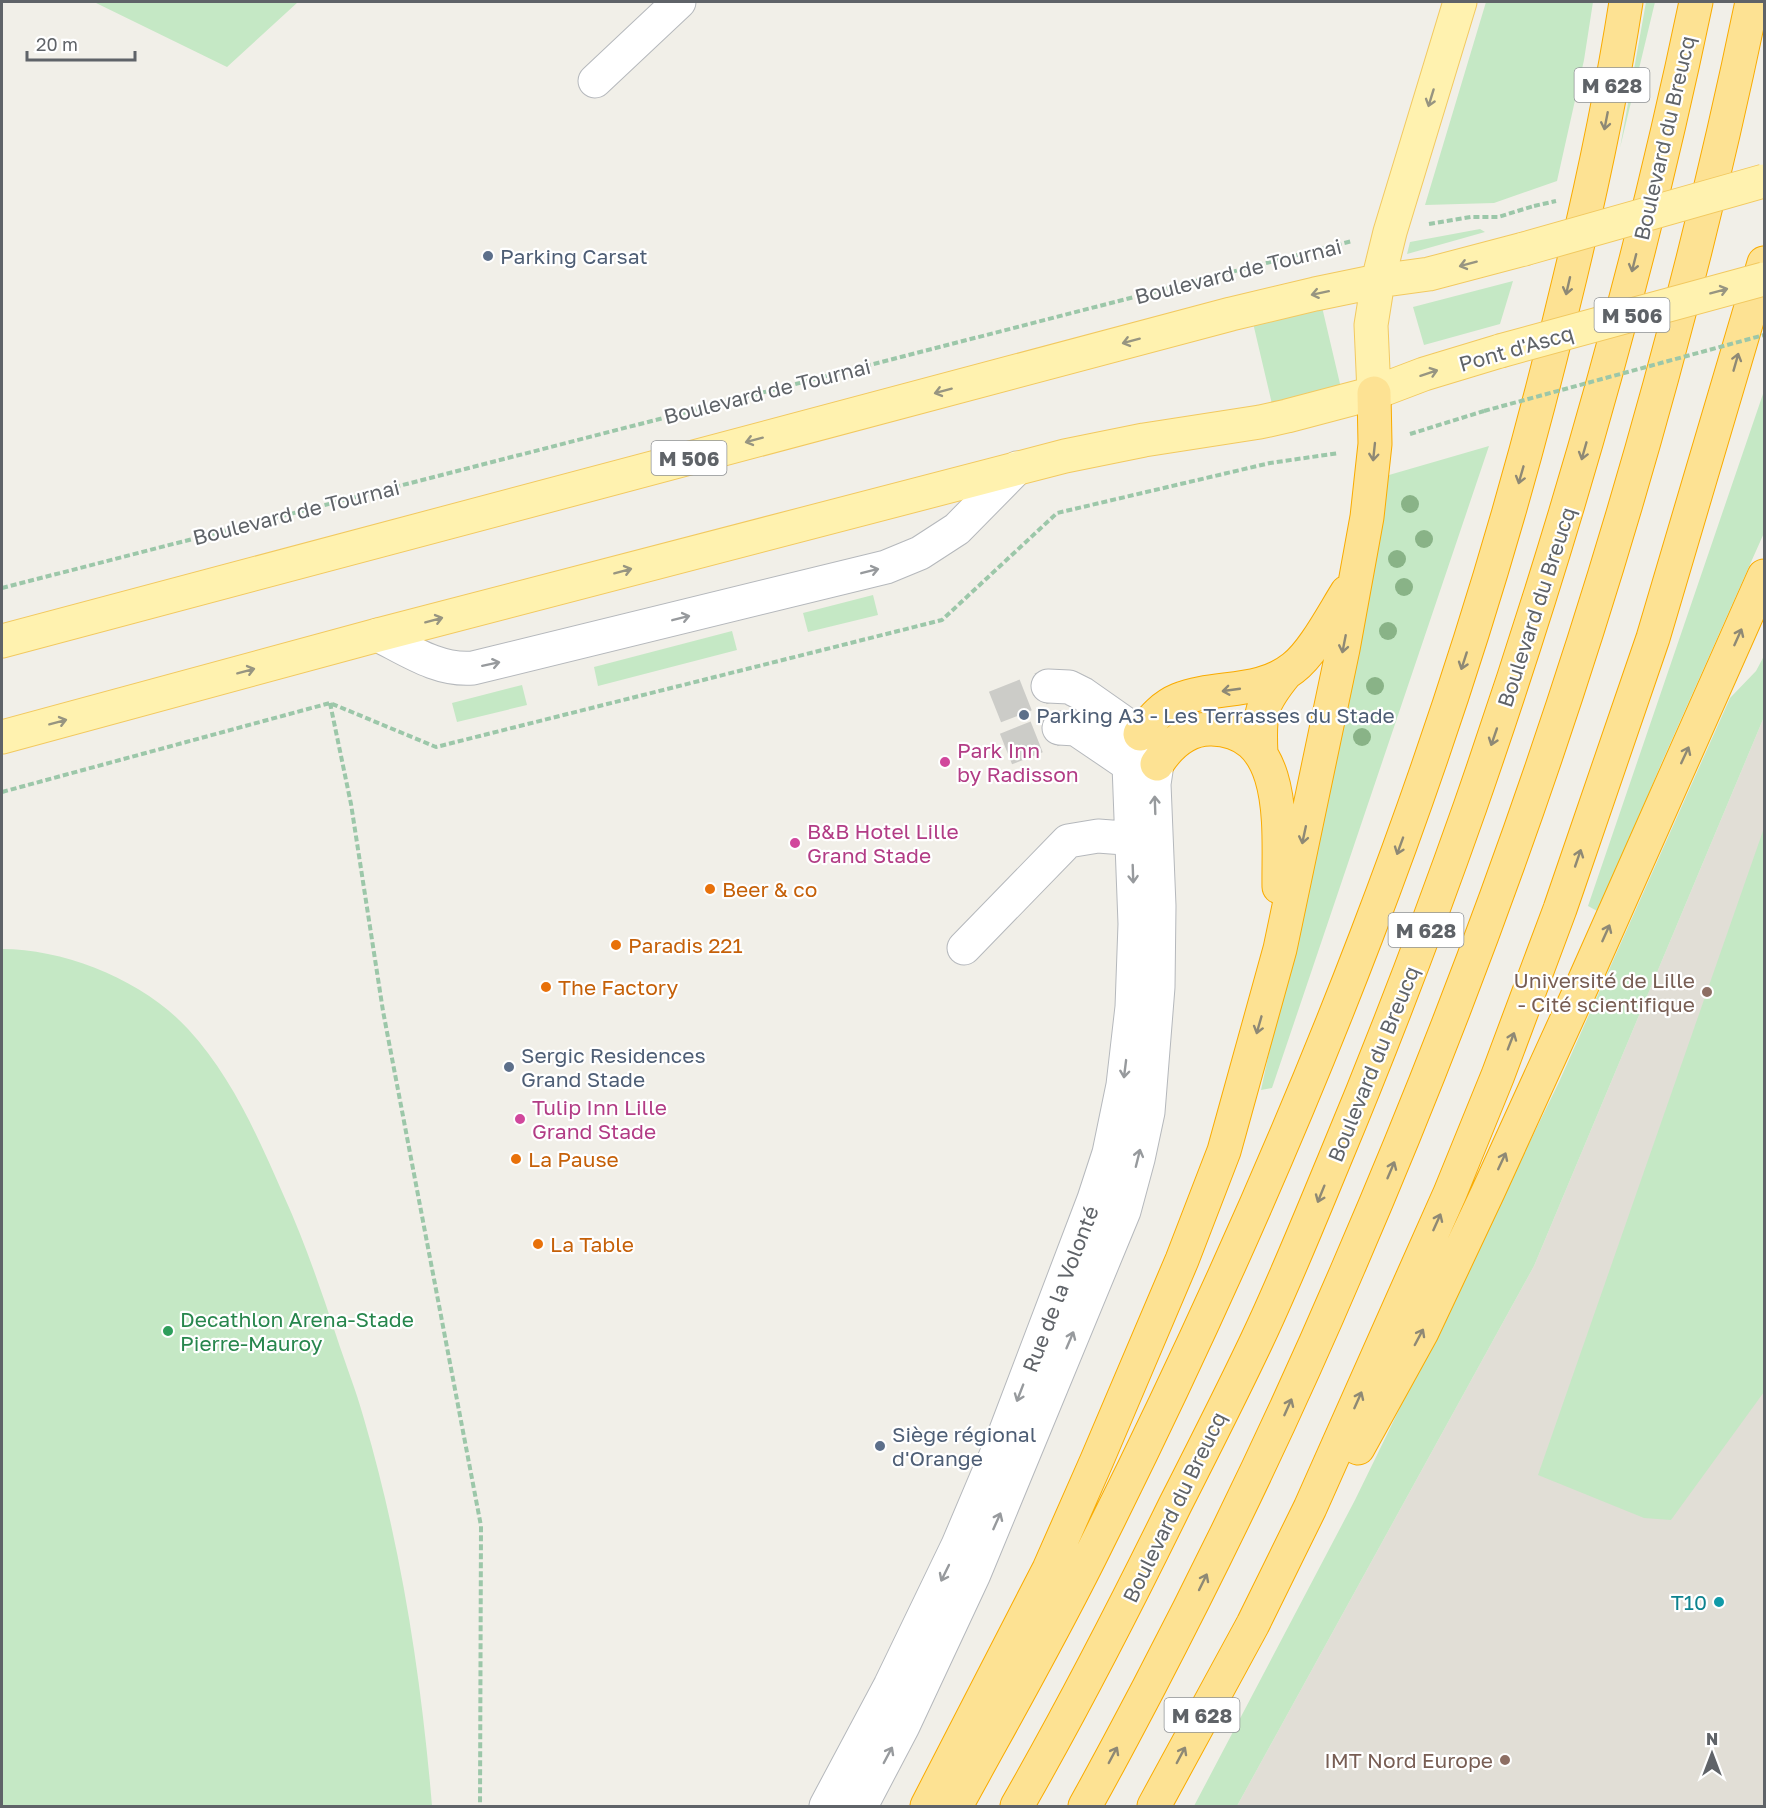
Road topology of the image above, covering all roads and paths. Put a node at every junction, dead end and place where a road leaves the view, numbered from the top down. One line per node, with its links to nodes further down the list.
1 (679, 2): 8 (lane)
2 (1448, 2): 7 (lane)
3 (1460, 2): 7 (main road)
4 (1626, 2): 40 (highway, M 628, one-way to 40)
5 (1696, 2): 41 (highway, Boulevard du Breucq / M 628, one-way to 41)
6 (1752, 2): 42 (highway, M 628, one-way to 6)
7 (1446, 48): 11 (main road, one-way to 11)
8 (595, 81)
9 (1764, 181): 14 (main road, M 506, one-way to 14, bridge)
10 (1534, 206): 11 (path, Boulevard de Tournai)
11 (1390, 232): 14 (main road); 21 (path, Boulevard de Tournai)
12 (1764, 262): 35 (highway, M 628, one-way to 12)
13 (1764, 279): 16 (main road, Pont d'Ascq / M 506, one-way to 13, bridge)
14 (1378, 281): 16 (main road); 23 (main road, Boulevard de Tournai / M 506, one-way to 23)
15 (1764, 335): 17 (path, bridge)
16 (1374, 393): 17 (highway); 18 (main road, M 506)
17 (1375, 444): 19 (highway, one-way to 19)
18 (1017, 468): 22 (main road, M 506, one-way to 18); 22 (lane, one-way to 18)
19 (1357, 575): 24 (highway); 34 (highway, one-way to 34)
20 (1764, 576): 35 (highway, one-way to 20)
21 (2, 588)
22 (378, 635): 29 (main road, M 506, one-way to 22)
23 (2, 641)
24 (1286, 673): 28 (highway, one-way to 28); 30 (highway)
25 (1048, 686): 28 (lane)
26 (330, 703): 36 (path)
27 (1059, 728): 31 (lane)
28 (1140, 734): 31 (lane)
29 (2, 737)
30 (1261, 754): 31 (highway); 34 (highway)
31 (1143, 764): 32 (lane, Rue de la Volonté)
32 (1144, 839): 33 (lane); 37 (lane, Rue de la Volonté, one-way to 37); 38 (lane, Rue de la Volonté, one-way to 32)
33 (964, 948)
34 (1280, 949): 39 (highway, one-way to 39)
35 (1253, 1624): 43 (highway, M 628, one-way to 35)
36 (480, 1806)
37 (826, 1806)
38 (861, 1806)
39 (927, 1806)
40 (956, 1806)
41 (1017, 1806)
42 (1085, 1806)
43 (1154, 1806)

